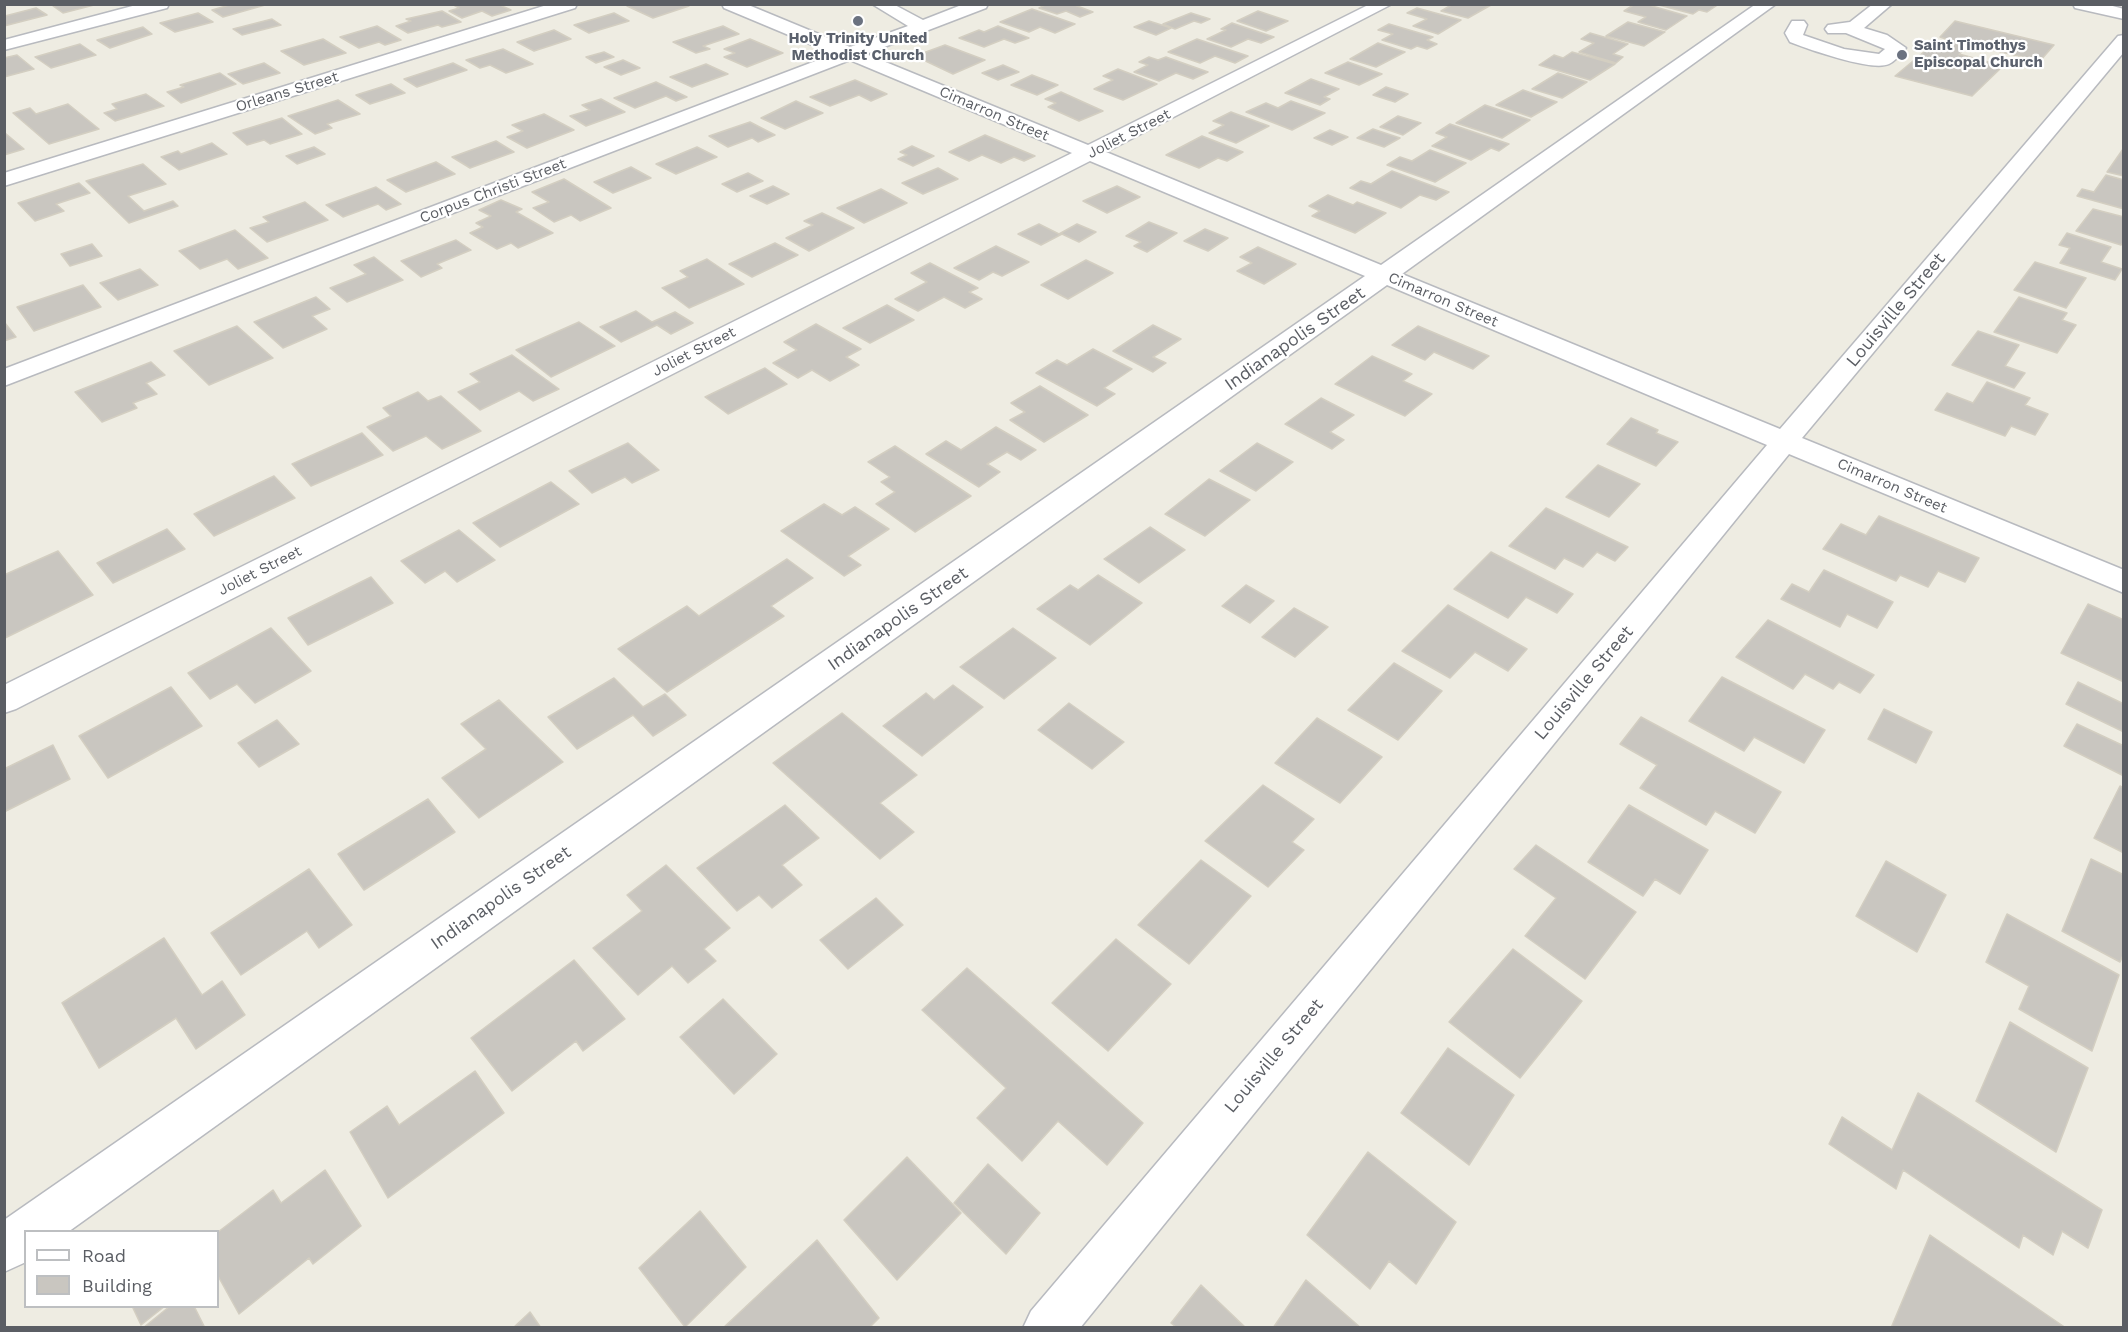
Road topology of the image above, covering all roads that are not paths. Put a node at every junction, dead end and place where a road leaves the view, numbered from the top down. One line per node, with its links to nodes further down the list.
1 (161, 4): 15 (street)
2 (569, 4): 18 (street, Orleans Street)
3 (730, 4): 16 (street, Cimarron Street)
4 (880, 4): 12 (street)
5 (981, 4): 12 (street, Corpus Christi Street)
6 (1384, 4): 17 (street, Joliet Street)
7 (1884, 4): 13 (street)
8 (2081, 4): 10 (street)
9 (1761, 9): 11 (street); 19 (street, Indianapolis Street)
10 (2124, 14)
11 (1798, 25): 13 (street); 13 (street)
12 (923, 27): 16 (street, Corpus Christi Street)
13 (1850, 29)
14 (2124, 40): 21 (street, Louisville Street)
15 (4, 45)
16 (851, 54): 17 (street, Cimarron Street); 20 (street, Corpus Christi Street)
17 (1090, 153): 19 (street, Cimarron Street); 23 (street, Joliet Street)
18 (4, 180)
19 (1385, 276): 21 (street, Cimarron Street); 24 (street, Indianapolis Street)
20 (4, 378)
21 (1785, 441): 22 (street, Cimarron Street); 27 (street, Louisville Street)
22 (2124, 582)
23 (4, 700)
24 (29, 1230)
25 (24, 1233): 26 (street, Indianapolis Street)
26 (4, 1248)
27 (1048, 1328)

